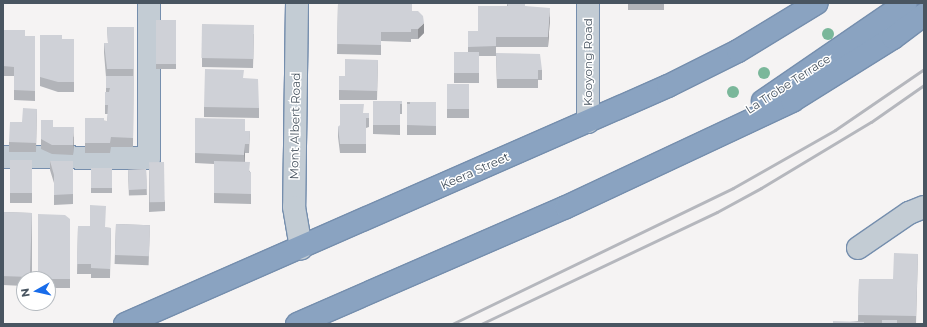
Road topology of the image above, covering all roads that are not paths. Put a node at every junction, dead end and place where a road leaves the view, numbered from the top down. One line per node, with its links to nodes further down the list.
1 (149, 3): 8 (street)
2 (297, 3): 11 (street, Mont Albert Road)
3 (588, 3): 7 (street, Kooyong Road)
4 (817, 3): 7 (highway, Keera Street)
5 (906, 3): 9 (highway, La Trobe Terrace)
6 (924, 15): 9 (highway)
7 (588, 122): 11 (highway, Keera Street)
8 (3, 157)
9 (667, 160): 14 (highway)
10 (924, 207): 12 (street)
11 (301, 248): 13 (highway, Keera Street)
12 (858, 248)
13 (125, 324)
14 (297, 324)

